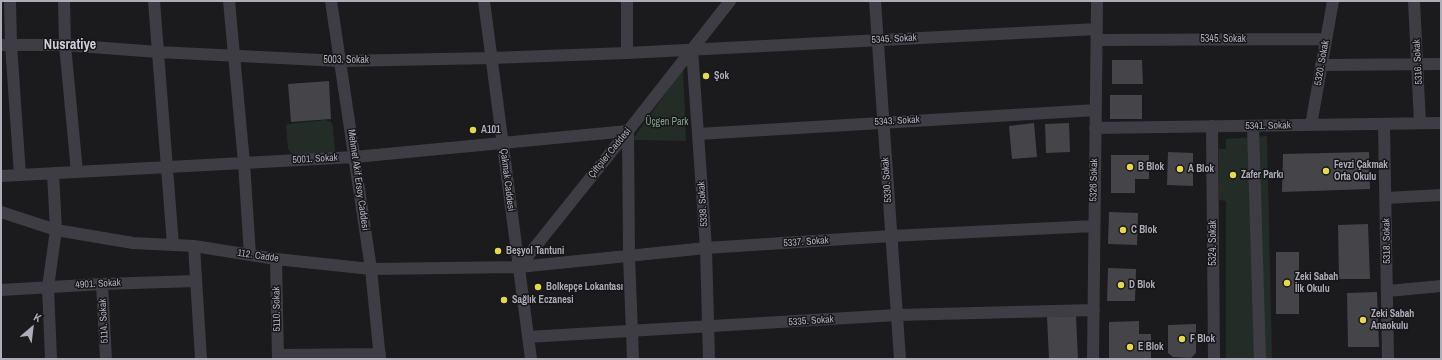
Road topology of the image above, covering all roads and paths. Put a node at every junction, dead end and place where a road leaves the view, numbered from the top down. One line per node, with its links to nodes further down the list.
1 (10, 1): 16 (street)
2 (64, 1): 17 (street)
3 (154, 1): 19 (street)
4 (229, 1): 21 (street)
5 (331, 1): 23 (street, Mehmet Akif Ersoy Caddesi)
6 (484, 1): 22 (street, Çakmak Caddesi)
7 (627, 1): 20 (street)
8 (730, 1): 18 (street, Çiftçiler Caddesi)
9 (875, 1): 14 (street, 5330. Sokak)
10 (1097, 1): 13 (street, 5326 Sokak)
11 (1333, 1): 15 (street, 5320. Sokak)
12 (1414, 1): 24 (street, 5316. Sokak)
13 (1097, 34): 14 (street, 5345. Sokak); 15 (street, 5345. Sokak); 27 (street, 5326 Sokak)
14 (878, 39): 18 (street, 5345. Sokak); 28 (street, 5330. Sokak)
15 (1326, 39): 26 (street, 5320. Sokak)
16 (6, 45): 17 (street, 5003. Sokak); 44 (street)
17 (65, 45): 19 (street, 5003. Sokak); 42 (street)
18 (692, 49): 20 (street, 5003. Sokak); 36 (street, Çiftçiler Caddesi); 37 (street, 5338. Sokak)
19 (158, 52): 21 (street, 5003. Sokak); 41 (street)
20 (627, 53): 22 (street, 5003. Sokak)
21 (234, 56): 23 (street, 5003. Sokak); 40 (street)
22 (491, 58): 23 (street, 5003. Sokak); 38 (street, Çakmak Caddesi)
23 (341, 61): 39 (street, Mehmet Akif Ersoy Caddesi)
24 (1418, 64): 25 (street); 26 (street); 29 (street, 5316. Sokak)
25 (1441, 64)
26 (1321, 65): 32 (street, 5320. Sokak)
27 (1096, 110): 28 (street, 5343. Sokak); 35 (street, 5326 Sokak)
28 (883, 122): 37 (street, 5343. Sokak); 51 (street, 5330. Sokak)
29 (1420, 123): 30 (street, 5341. Sokak); 31 (street, 5341. Sokak)
30 (1441, 123)
31 (1384, 124): 32 (street, 5341. Sokak); 47 (street, 5318. Sokak)
32 (1311, 125): 34 (street, 5341. Sokak)
33 (1212, 126): 34 (street, 5341. Sokak); 35 (street, 5341. Sokak); 81 (street, 5324. Sokak)
34 (1253, 126): 82 (street)
35 (1095, 128): 49 (street, 5326 Sokak)
36 (628, 131): 38 (street, 5001. Sokak); 56 (street); 58 (street, Çiftçiler Caddesi)
37 (698, 134): 54 (street, 5338. Sokak)
38 (502, 144): 39 (street, 5001. Sokak); 58 (street, Çakmak Caddesi)
39 (355, 157): 40 (street, 5001. Sokak); 59 (street, Mehmet Akif Ersoy Caddesi)
40 (244, 163): 41 (street, 5001. Sokak); 55 (street)
41 (166, 167): 42 (street, 5001. Sokak); 52 (street)
42 (78, 172): 43 (street, 5001. Sokak)
43 (53, 173): 44 (street, 5001. Sokak); 50 (street)
44 (20, 175): 45 (street, 5001. Sokak)
45 (1, 176)
46 (1441, 195): 47 (street)
47 (1386, 198): 65 (street, 5318. Sokak)
48 (1, 212): 50 (street, 112. Cadde)
49 (1094, 226): 51 (street, 5337. Sokak); 66 (street, 5326 Sokak)
50 (56, 230): 52 (street, 112. Cadde); 63 (street)
51 (891, 236): 54 (street, 5337. Sokak); 67 (street, 5330. Sokak)
52 (173, 245): 53 (street, 112. Cadde)
53 (194, 246): 55 (street, 112. Cadde); 60 (street)
54 (706, 248): 56 (street, 5337. Sokak); 68 (street, 5338. Sokak)
55 (250, 255): 57 (street, 112. Cadde)
56 (630, 256): 58 (street, 5337. Sokak); 69 (street)
57 (276, 259): 59 (street, 112. Cadde); 72 (street, 5110. Sokak)
58 (519, 267): 59 (street, 112. Cadde); 70 (street, Çakmak Caddesi)
59 (371, 269): 71 (street, Mehmet Akif Ersoy Caddesi)
60 (196, 281): 61 (street, 4901. Sokak); 75 (street)
61 (102, 284): 63 (street, 4901. Sokak); 74 (street, 5114. Sokak)
62 (1441, 286): 65 (street)
63 (48, 287): 64 (street, 4901. Sokak); 73 (street)
64 (1, 290)
65 (1388, 291): 83 (street, 5318. Sokak)
66 (1094, 310): 67 (street, 5335. Sokak); 80 (street, 5326 Sokak)
67 (896, 315): 68 (street, 5335. Sokak); 79 (street, 5330. Sokak)
68 (708, 328): 69 (street, 5335. Sokak); 78 (street, 5338. Sokak)
69 (632, 332): 70 (street, 5335. Sokak); 77 (street)
70 (528, 338): 76 (street, Çakmak Caddesi)
71 (380, 356): 72 (street)
72 (278, 357)
73 (51, 359)
74 (106, 359)
75 (201, 359)
76 (531, 359)
77 (633, 359)
78 (709, 359)
79 (900, 359)
80 (1093, 359)
81 (1214, 359)
82 (1260, 359)
83 (1388, 359)

